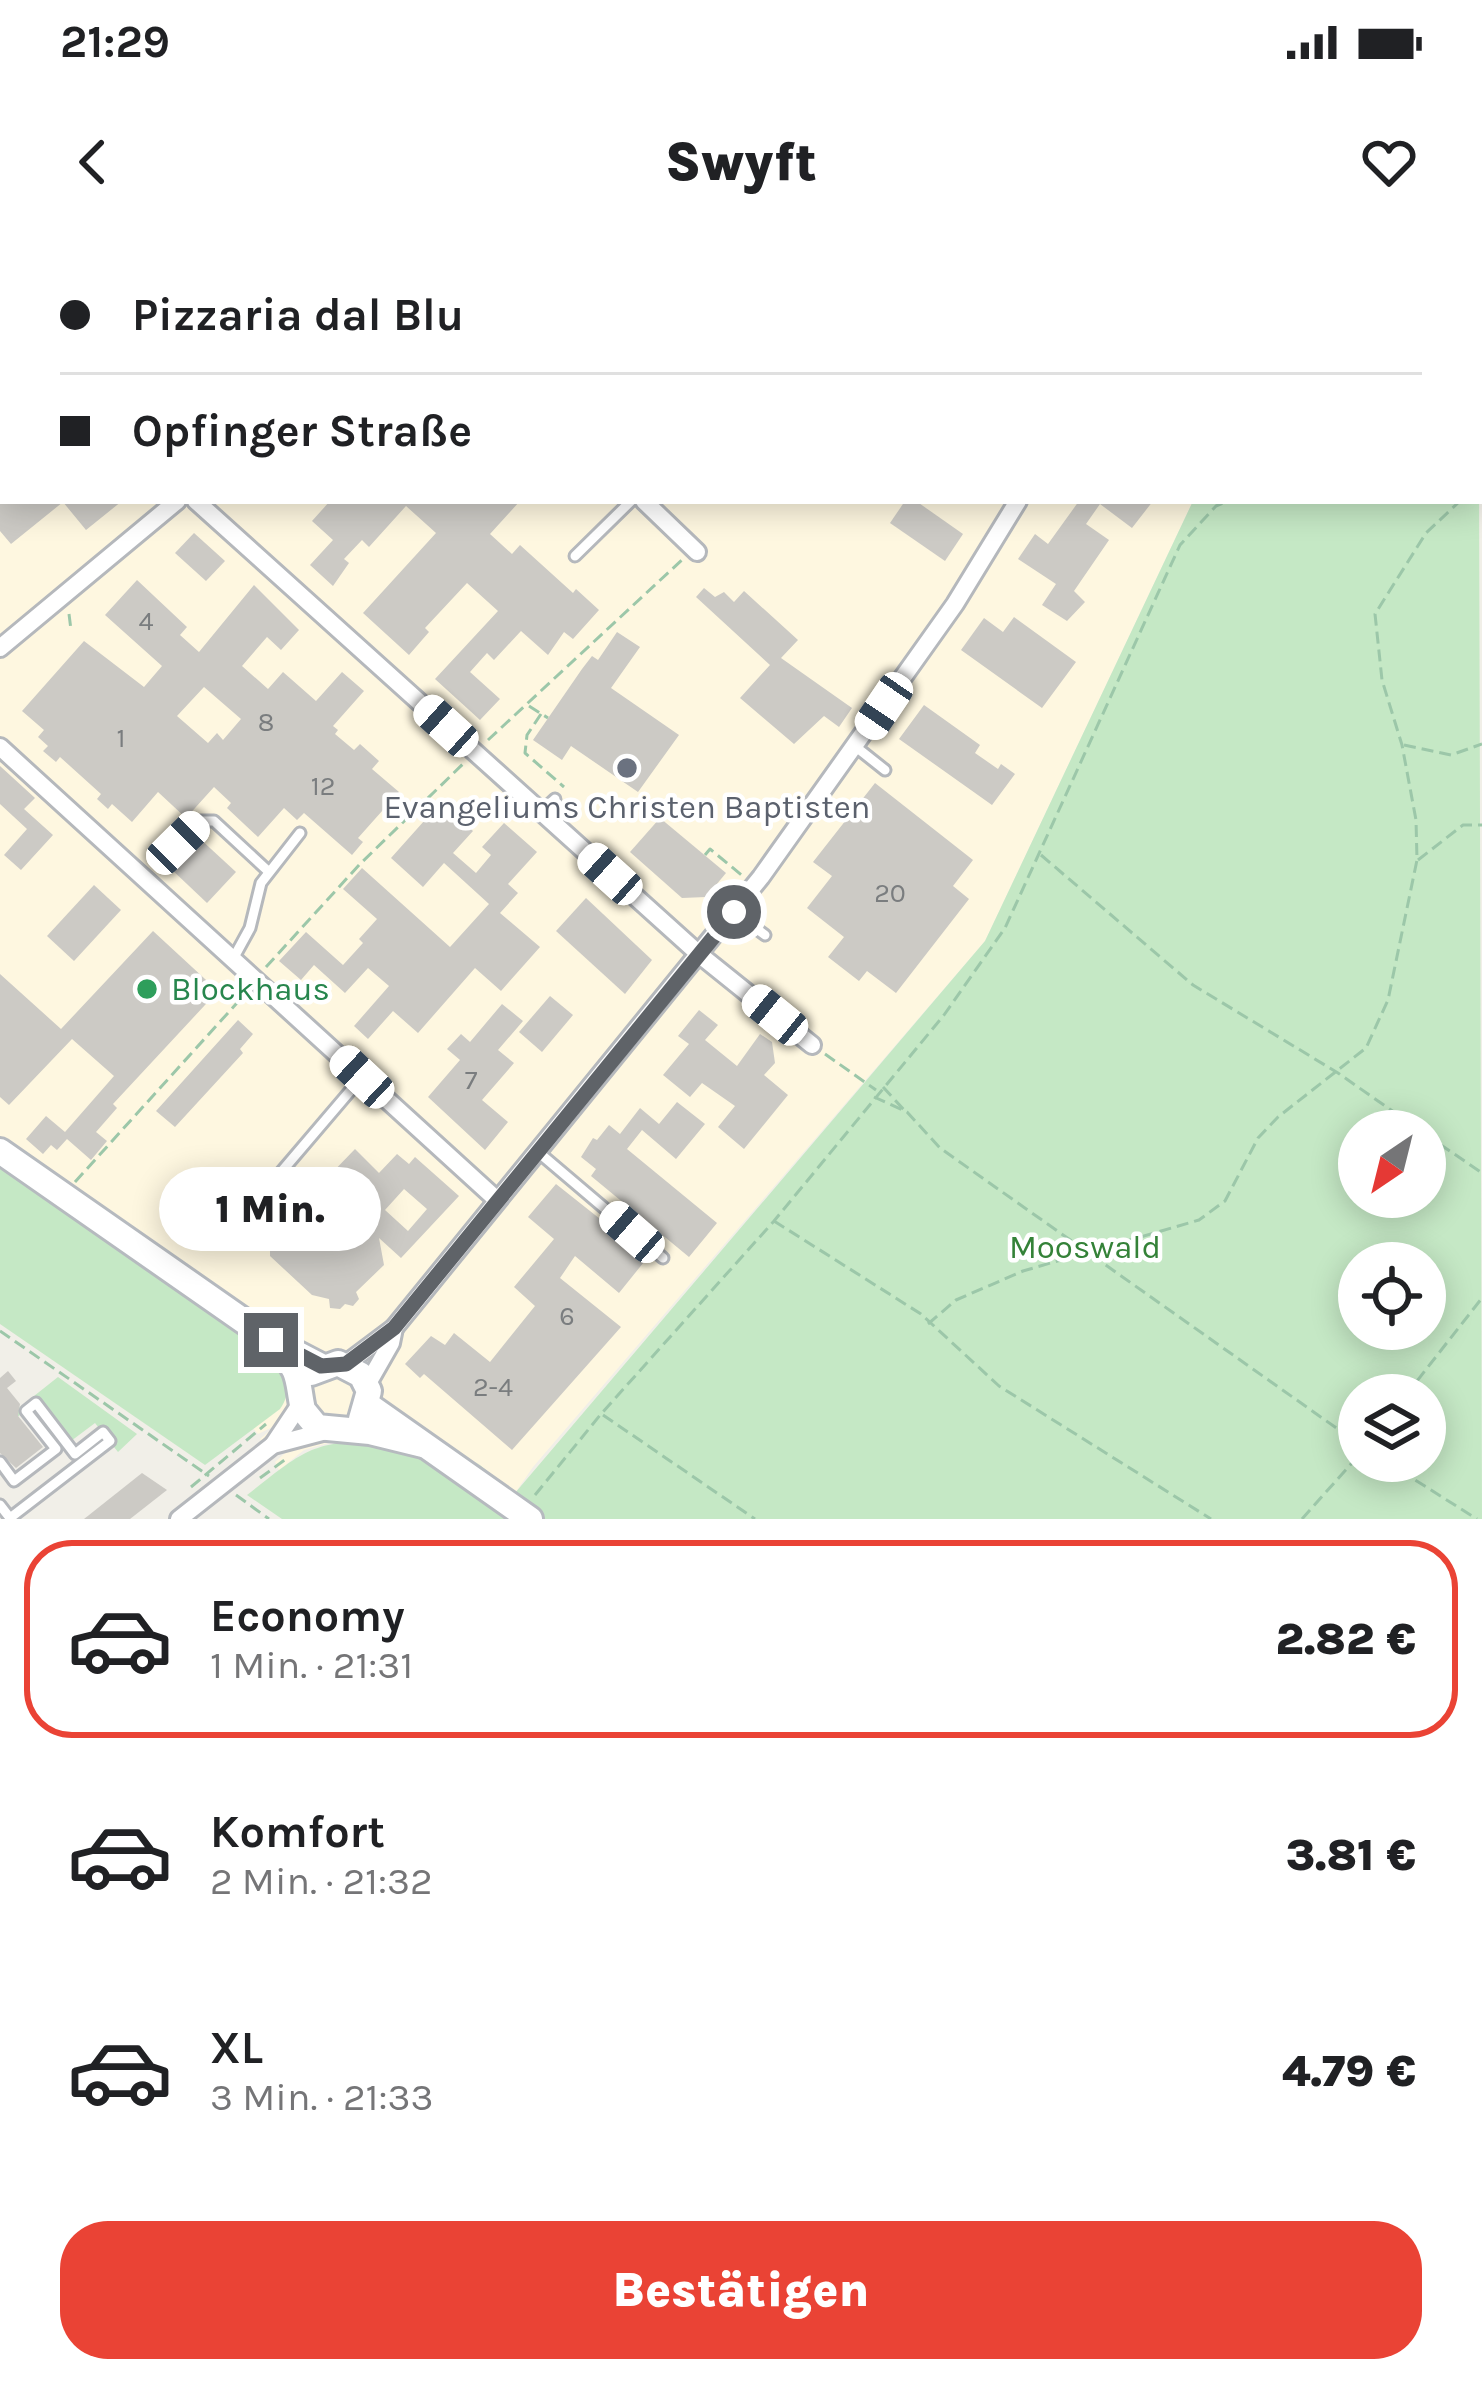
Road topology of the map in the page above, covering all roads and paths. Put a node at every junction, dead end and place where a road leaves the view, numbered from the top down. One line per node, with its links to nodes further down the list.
1 (173, 504): 12 (street)
2 (199, 504): 22 (street)
3 (629, 504): 9 (lane)
4 (647, 504): 8 (street)
5 (1016, 504): 21 (street)
6 (1221, 504): 31 (path)
7 (1457, 504): 19 (path)
8 (695, 551): 13 (path)
9 (575, 556)
10 (69, 614): 11 (path)
11 (71, 630)
12 (0, 648)
13 (583, 652): 14 (path); 15 (path)
14 (591, 658)
15 (527, 704): 16 (path); 22 (path)
16 (541, 714): 17 (path); 24 (path)
17 (548, 718)
18 (1482, 743): 19 (path)
19 (1402, 745): 32 (path)
20 (0, 747): 38 (street)
21 (856, 747): 23 (lane); 34 (street)
22 (475, 752): 26 (street); 39 (path)
23 (885, 770)
24 (564, 787)
25 (555, 799): 26 (lane)
26 (540, 813): 37 (street)
27 (1482, 825): 32 (path)
28 (300, 833): 33 (lane)
29 (178, 843): 33 (lane)
30 (705, 855): 34 (path)
31 (1041, 855): 41 (path); 43 (path)
32 (1417, 860): 41 (path)
33 (268, 871): 38 (lane)
34 (755, 885): 35 (street)
35 (734, 912): 36 (lane); 37 (street)
36 (765, 935)
37 (700, 955): 40 (street); 48 (street)
38 (232, 959): 39 (street)
39 (257, 980): 42 (street); 50 (path)
40 (812, 1046): 43 (path)
41 (1338, 1073): 44 (path); 54 (path)
42 (362, 1077): 51 (street); 52 (lane)
43 (878, 1091): 45 (path); 45 (path); 53 (path)
44 (1391, 1110)
45 (907, 1112): 54 (path)
46 (1446, 1148): 49 (path)
47 (0, 1151): 61 (main road)
48 (537, 1151): 51 (street); 55 (lane)
49 (1482, 1173)
50 (69, 1188)
51 (497, 1200): 58 (street)
52 (242, 1218)
53 (774, 1221): 57 (path); 63 (path)
54 (1088, 1254): 57 (path); 65 (path)
55 (663, 1258)
56 (1482, 1298): 60 (path)
57 (928, 1324): 81 (path)
58 (394, 1328): 61 (street); 62 (street)
59 (0, 1330): 71 (path)
60 (1422, 1374)
61 (318, 1379): 62 (main road); 66 (main road); 67 (street)
62 (368, 1395): 66 (main road); 68 (main road)
63 (601, 1414): 78 (path); 80 (path)
64 (277, 1419): 71 (path)
65 (1338, 1429)
66 (337, 1431): 67 (street); 68 (main road)
67 (273, 1444): 77 (street)
68 (423, 1445): 78 (main road)
69 (292, 1456): 73 (path)
70 (0, 1462): 76 (lane)
71 (204, 1472): 77 (path)
72 (1338, 1479): 82 (path)
73 (254, 1481)
74 (1418, 1482): 83 (path)
75 (235, 1494): 79 (path)
76 (0, 1505)
77 (179, 1511)
78 (525, 1515)
79 (269, 1519)
80 (755, 1519)
81 (1210, 1519)
82 (1302, 1519)
83 (1477, 1519)

